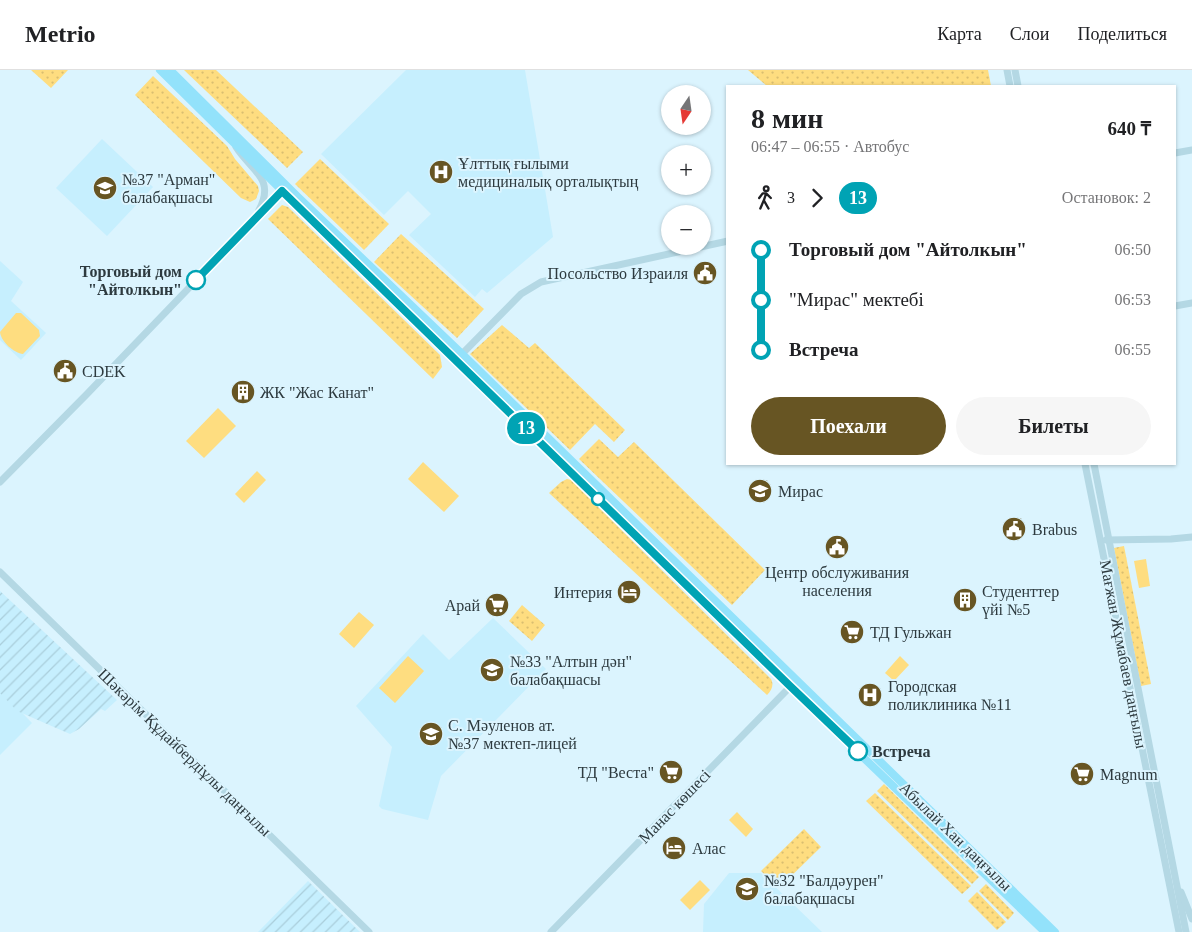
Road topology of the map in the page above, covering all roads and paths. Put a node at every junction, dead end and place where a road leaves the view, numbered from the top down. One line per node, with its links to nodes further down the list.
1 (160, 70): 7 (main road, Абылай Хан даңғылы)
2 (170, 70): 10 (main road, Абылай Хан даңғылы)
3 (1007, 70): 5 (main road)
4 (1015, 70): 6 (main road)
5 (1010, 85)
6 (1018, 85)
7 (232, 141): 10 (main road, Абылай Хан даңғылы); 11 (main road)
8 (1192, 150): 9 (main road)
9 (1176, 153)
10 (284, 188): 11 (main road); 15 (main road, Абылай Хан даңғылы)
11 (256, 218): 18 (main road)
12 (726, 241): 15 (main road)
13 (1192, 303): 14 (main road)
14 (1176, 306)
15 (459, 357): 23 (main road, Абылай Хан даңғылы); 24 (main road, Абылай Хан даңғылы)
16 (1085, 465): 21 (main road, Мағжан Жұмабаев даңғылы)
17 (1094, 465): 20 (main road, Мағжан Жұмабаев даңғылы)
18 (0, 482)
19 (1192, 537): 20 (main road)
20 (1109, 539): 21 (main road); 25 (main road, Мағжан Жұмабаев даңғылы)
21 (1101, 541): 31 (main road, Мағжан Жұмабаев даңғылы)
22 (1, 572): 27 (main road, Шәкәрім Құдайбердіұлы даңғылы)
23 (792, 677): 24 (main road); 30 (main road, Абылай Хан даңғылы)
24 (790, 686): 28 (main road, Манас көшесі); 29 (main road, Абылай Хан даңғылы)
25 (1178, 887): 26 (main road); 32 (main road, Мағжан Жұмабаев даңғылы)
26 (1192, 919)
27 (370, 932)
28 (552, 932)
29 (1045, 932)
30 (1055, 932)
31 (1179, 932)
32 (1186, 932)

